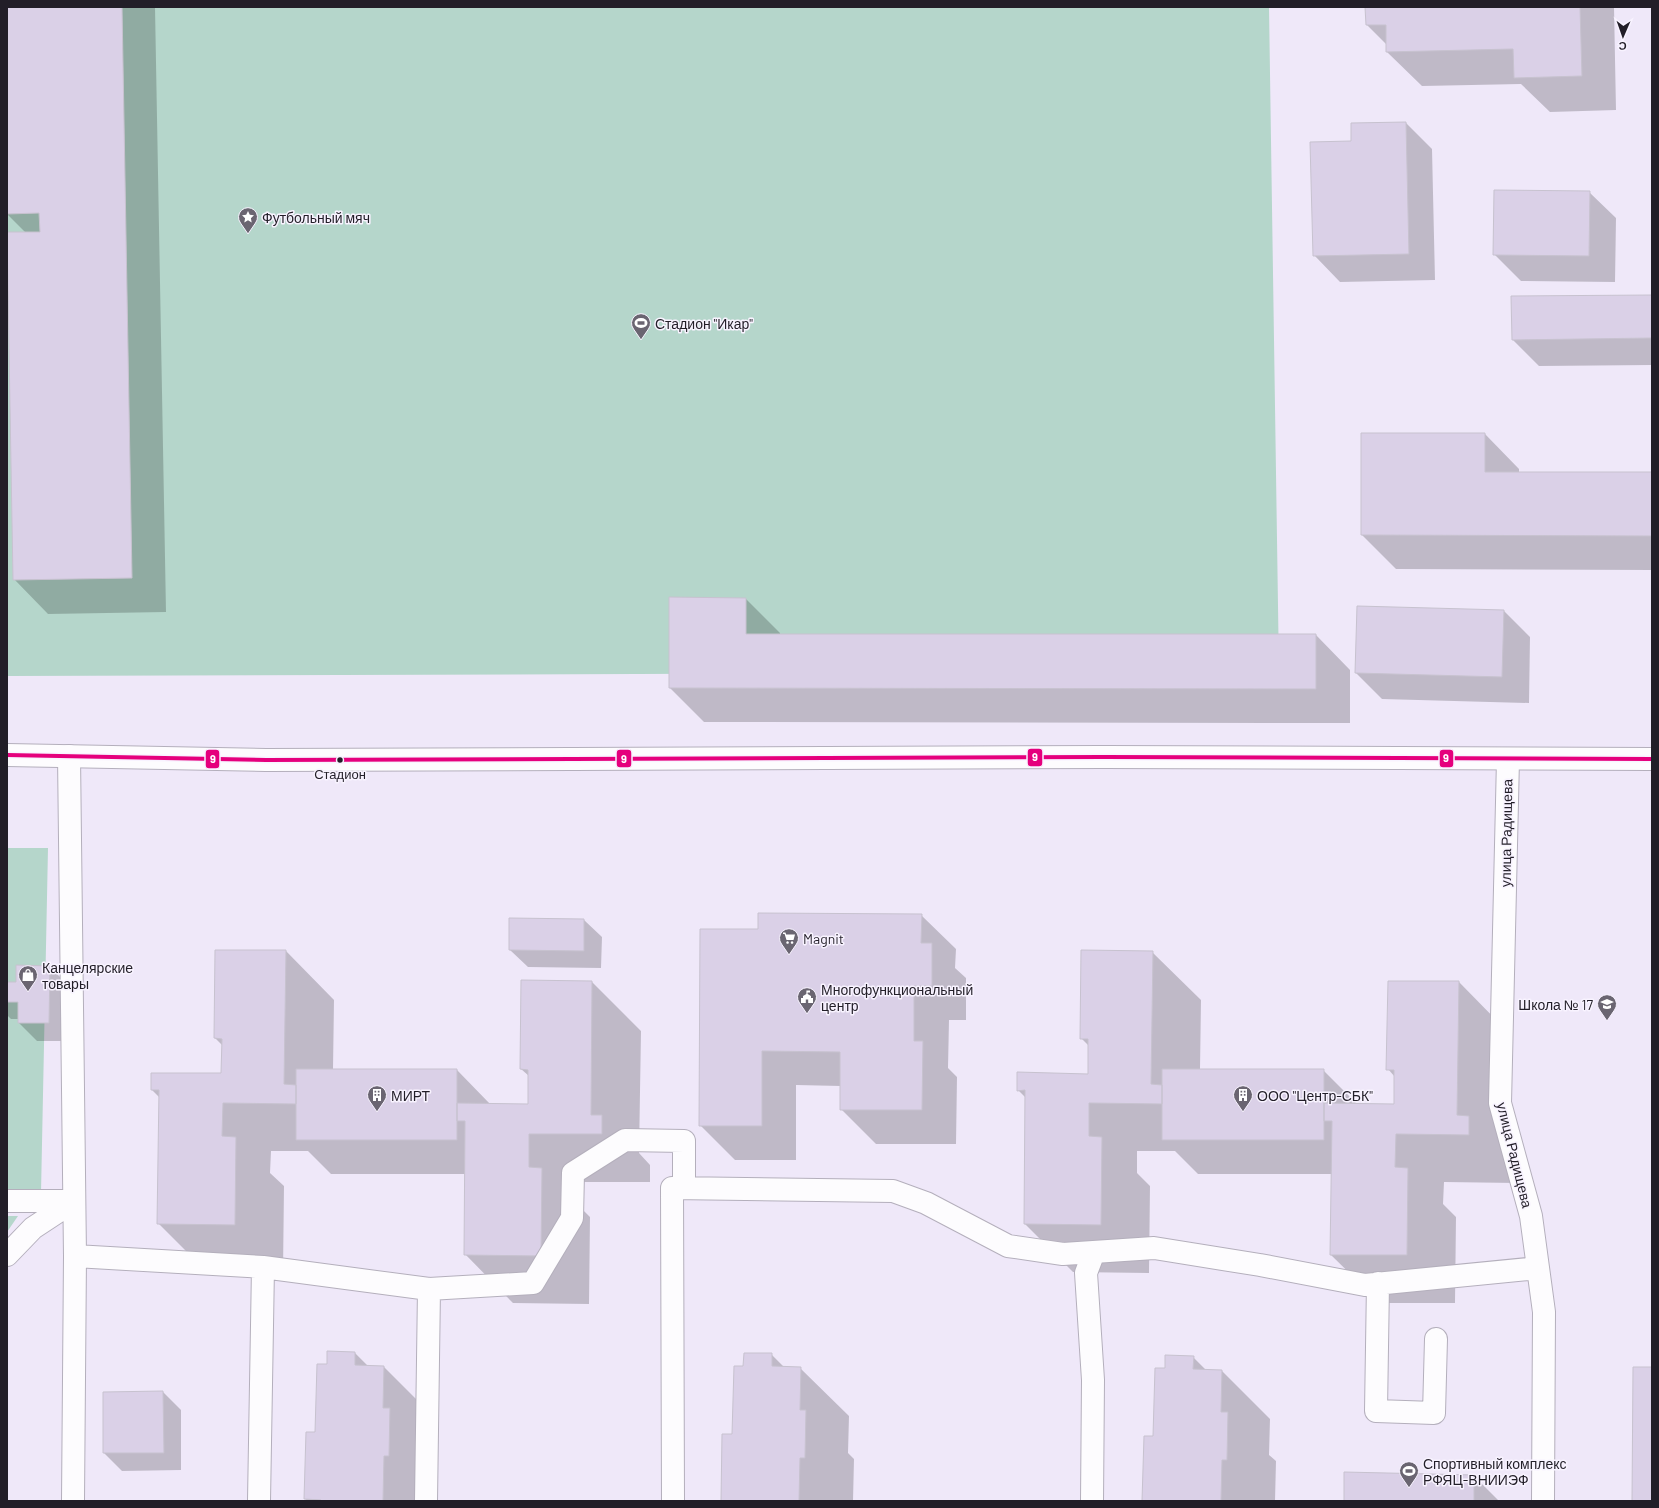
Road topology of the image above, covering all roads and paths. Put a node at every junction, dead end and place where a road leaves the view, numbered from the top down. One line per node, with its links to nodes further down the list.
1 (7, 756): 2 (main road)
2 (69, 756): 3 (main road); 7 (main road)
3 (1508, 759): 4 (main road); 12 (main road, улица Радищева)
4 (1652, 759)
5 (684, 1188): 8 (main road); 14 (main road); 19 (main road)
6 (7, 1201): 7 (main road)
7 (74, 1201): 9 (main road); 10 (main road)
8 (1094, 1252): 13 (main road); 20 (main road)
9 (7, 1255)
10 (75, 1256): 11 (main road); 16 (main road)
11 (263, 1267): 14 (main road); 17 (main road)
12 (1538, 1268): 13 (main road); 21 (main road, улица Радищева)
13 (1378, 1283): 15 (main road)
14 (429, 1289): 18 (main road)
15 (1436, 1340)
16 (73, 1501)
17 (259, 1501)
18 (426, 1501)
19 (673, 1501)
20 (1092, 1501)
21 (1543, 1501)

